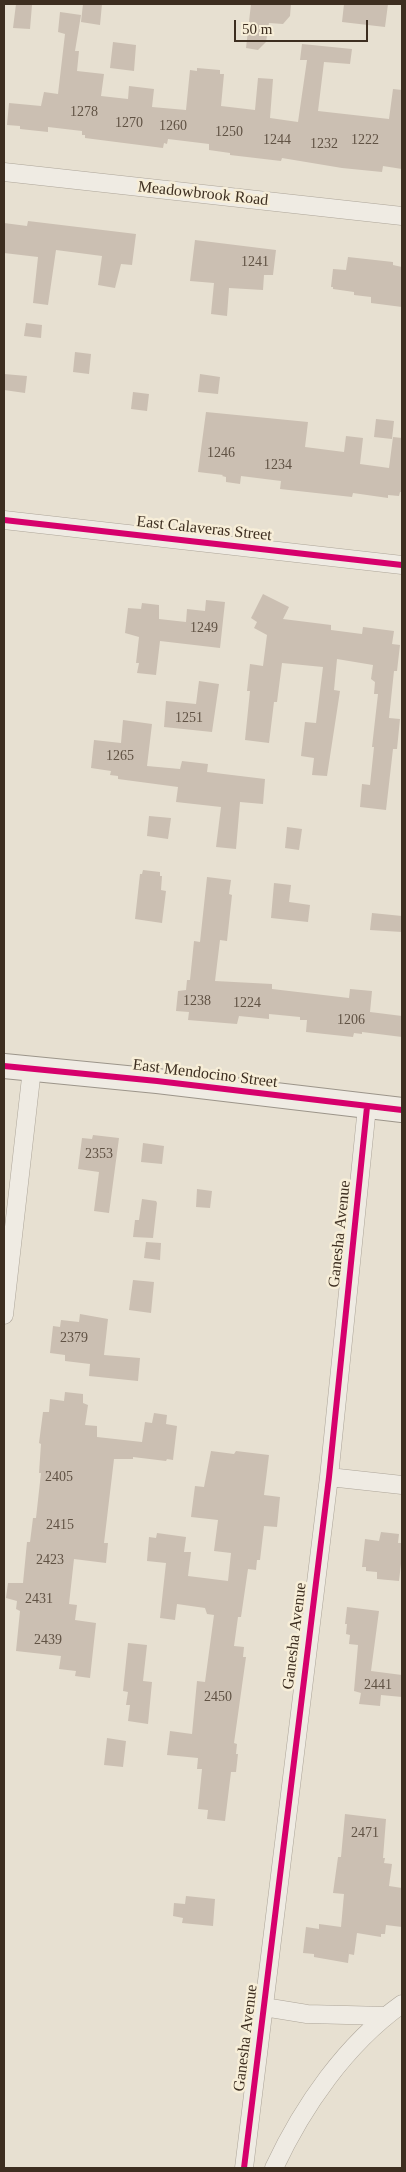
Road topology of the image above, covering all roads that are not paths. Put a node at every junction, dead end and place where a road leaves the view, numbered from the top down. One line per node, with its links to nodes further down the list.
1 (4, 172): 2 (street, Meadowbrook Road)
2 (402, 216)
3 (4, 520): 4 (street, East Calaveras Street)
4 (402, 565)
5 (4, 1066): 6 (street, East Mendocino Street)
6 (32, 1069): 7 (street, East Mendocino Street); 9 (street)
7 (367, 1107): 8 (street, East Mendocino Street); 10 (street, Ganesha Avenue)
8 (402, 1110)
9 (4, 1315)
10 (329, 1477): 11 (street); 13 (street, Ganesha Avenue)
11 (402, 1485)
12 (402, 2004): 14 (street)
13 (264, 2007): 14 (street); 15 (street, Ganesha Avenue)
14 (386, 2016): 16 (street)
15 (244, 2168)
16 (274, 2168)

